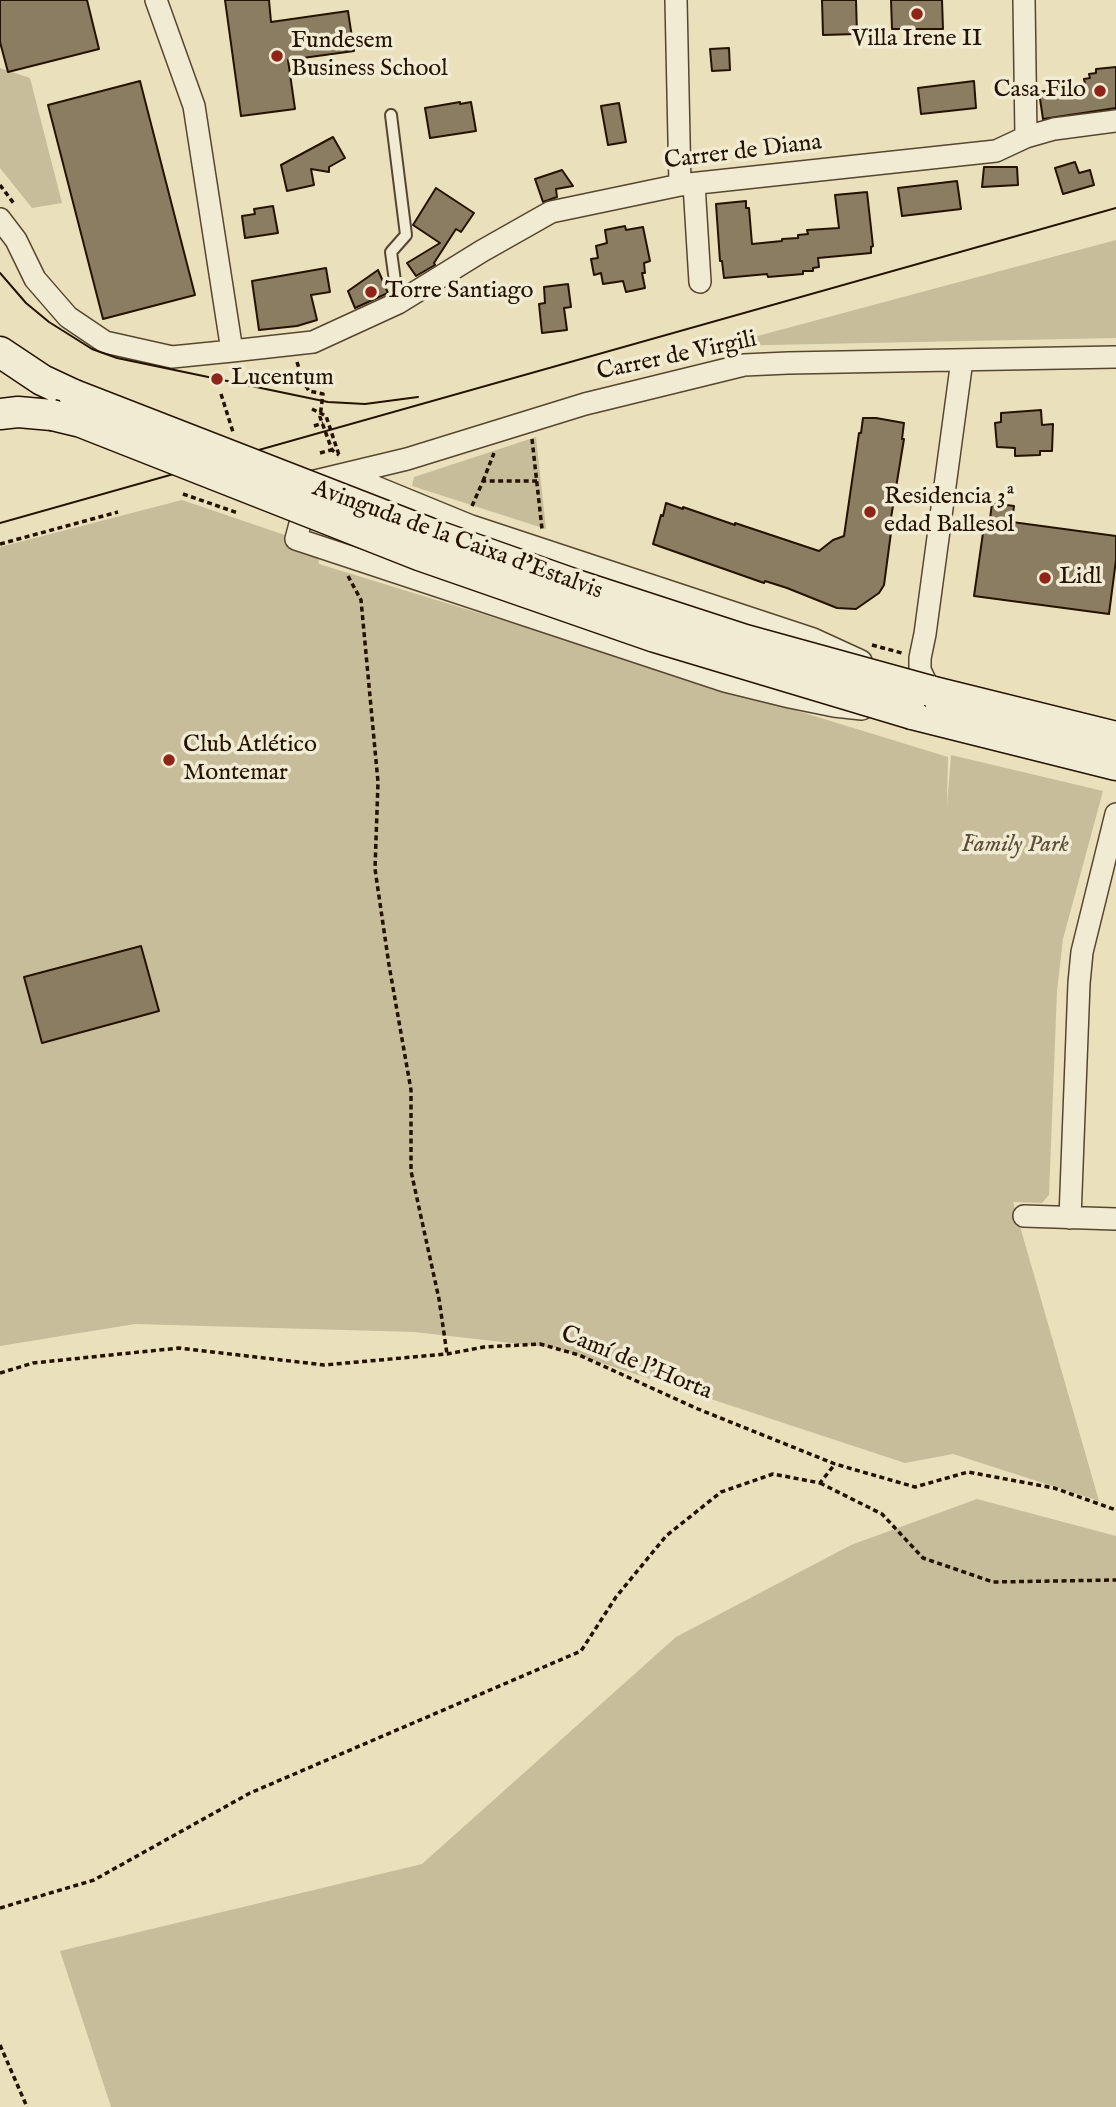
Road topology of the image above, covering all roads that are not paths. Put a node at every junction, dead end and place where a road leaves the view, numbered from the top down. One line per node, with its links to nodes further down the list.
1 (156, 0): 11 (street)
2 (676, 0): 7 (street)
3 (1024, 0): 6 (street)
4 (391, 115): 10 (lane)
5 (1116, 121): 6 (street, Carrer de Diana)
6 (1026, 136): 7 (street, Carrer de Diana)
7 (687, 185): 9 (street); 10 (street, Carrer de Diana)
8 (0, 219): 11 (street, Carrer de Diana)
9 (700, 282)
10 (398, 303): 11 (street, Carrer de Diana)
11 (232, 351)
12 (0, 352): 20 (main road, Avinguda de la Caixa d'Estalvis, bridge)
13 (1116, 357): 14 (street, Carrer de Virgili)
14 (962, 360): 17 (street, Carrer de Virgili); 20 (street)
15 (0, 414): 20 (main road, Avinguda de la Caixa d'Estalvis, bridge)
16 (342, 465): 17 (street, Carrer de Virgili); 18 (street, Avinguda de la Caixa d'Estalvis); 19 (street, Carrer de Virgili)
17 (384, 465): 18 (street)
18 (382, 490): 20 (street, Avinguda de la Caixa d'Estalvis)
19 (296, 539): 20 (street, Avinguda de la Caixa d'Estalvis)
20 (921, 703): 21 (main road, Avinguda de la Caixa d'Estalvis); 22 (main road, Avinguda de la Caixa d'Estalvis)
21 (1116, 737)
22 (1116, 765)
23 (1116, 814): 25 (street)
24 (1024, 1216): 25 (street)
25 (1070, 1218): 26 (street)
26 (1116, 1219)

